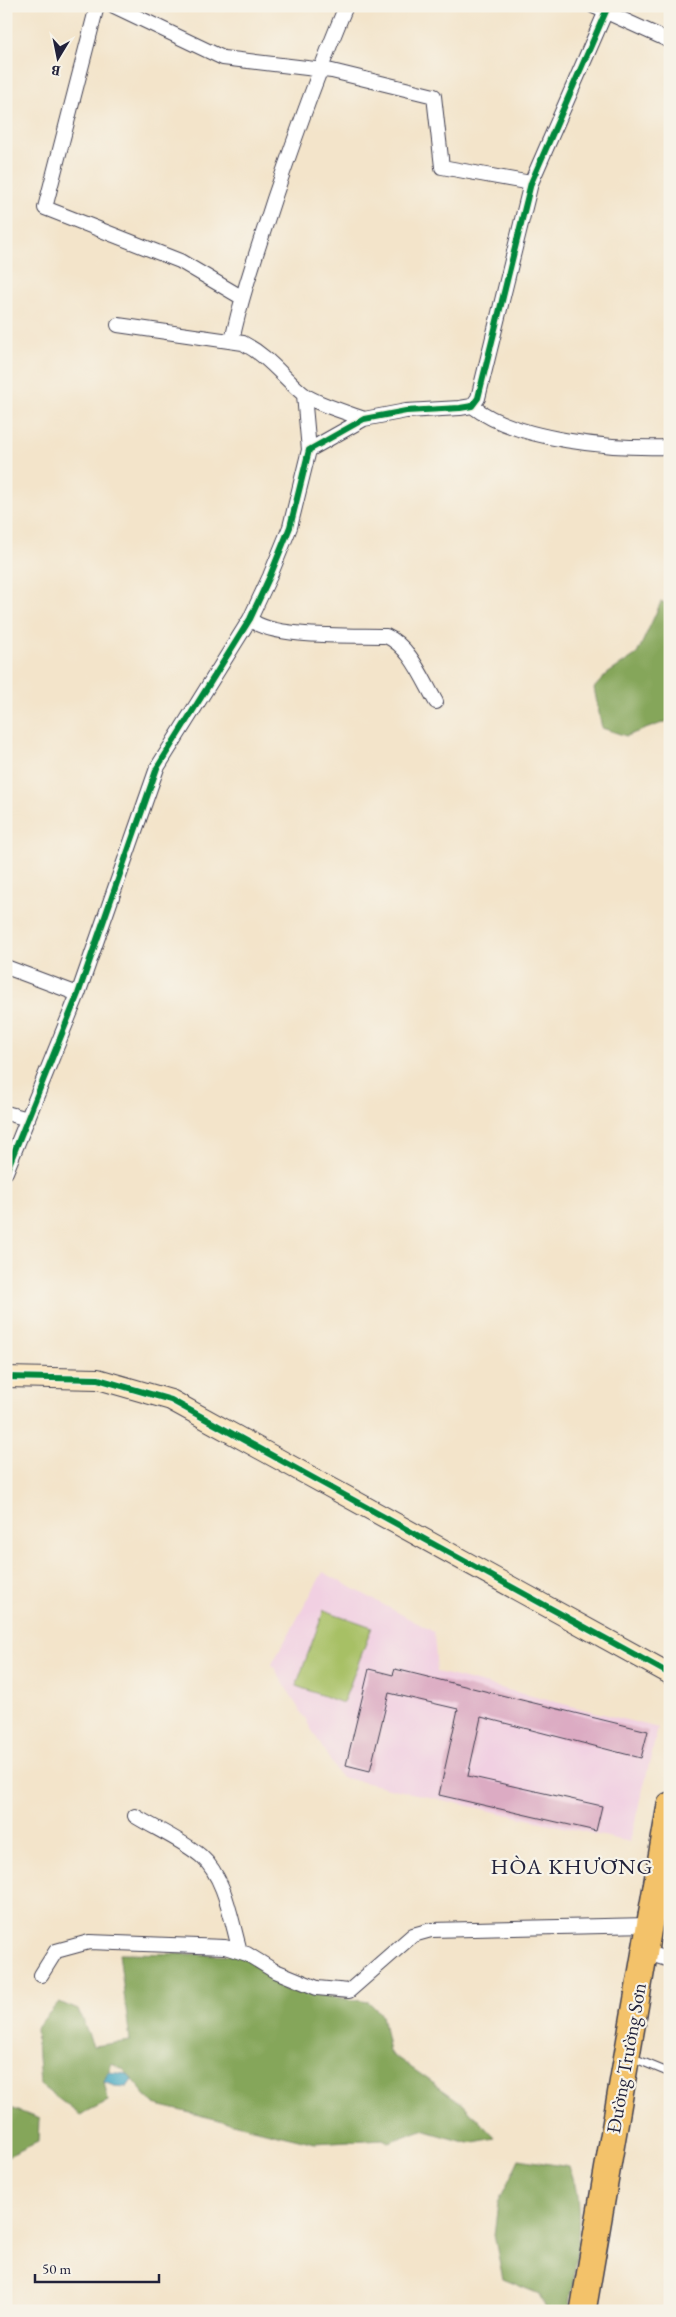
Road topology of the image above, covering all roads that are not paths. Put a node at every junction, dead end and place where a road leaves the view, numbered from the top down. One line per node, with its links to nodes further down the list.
1 (97, 6): 8 (street)
2 (114, 6): 6 (street)
3 (346, 6): 6 (street)
4 (600, 9): 5 (street); 7 (street)
5 (670, 41)
6 (319, 70): 7 (street); 8 (street)
7 (532, 183): 12 (street)
8 (242, 297): 10 (street)
9 (118, 325): 10 (street)
10 (232, 341): 11 (street)
11 (304, 395): 13 (street); 15 (street)
12 (472, 406): 13 (street); 14 (street)
13 (364, 419): 15 (street)
14 (670, 447)
15 (309, 450): 16 (street)
16 (250, 619): 17 (street); 19 (street)
17 (436, 702)
18 (6, 967): 19 (street)
19 (78, 994): 21 (street)
20 (6, 1113): 21 (street)
21 (28, 1119): 22 (street)
22 (6, 1172)
23 (6, 1377): 24 (street)
24 (670, 1674)
25 (670, 1805): 27 (highway, Đường Trường Sơn)
26 (135, 1816): 28 (street)
27 (649, 1925): 28 (street); 29 (highway, Đường Trường Sơn)
28 (240, 1951): 31 (street)
29 (644, 1952): 30 (street); 32 (highway, Đường Trường Sơn)
30 (670, 1960)
31 (41, 1975)
32 (627, 2055): 33 (lane); 34 (highway, Đường Trường Sơn)
33 (670, 2072)
34 (583, 2311)

